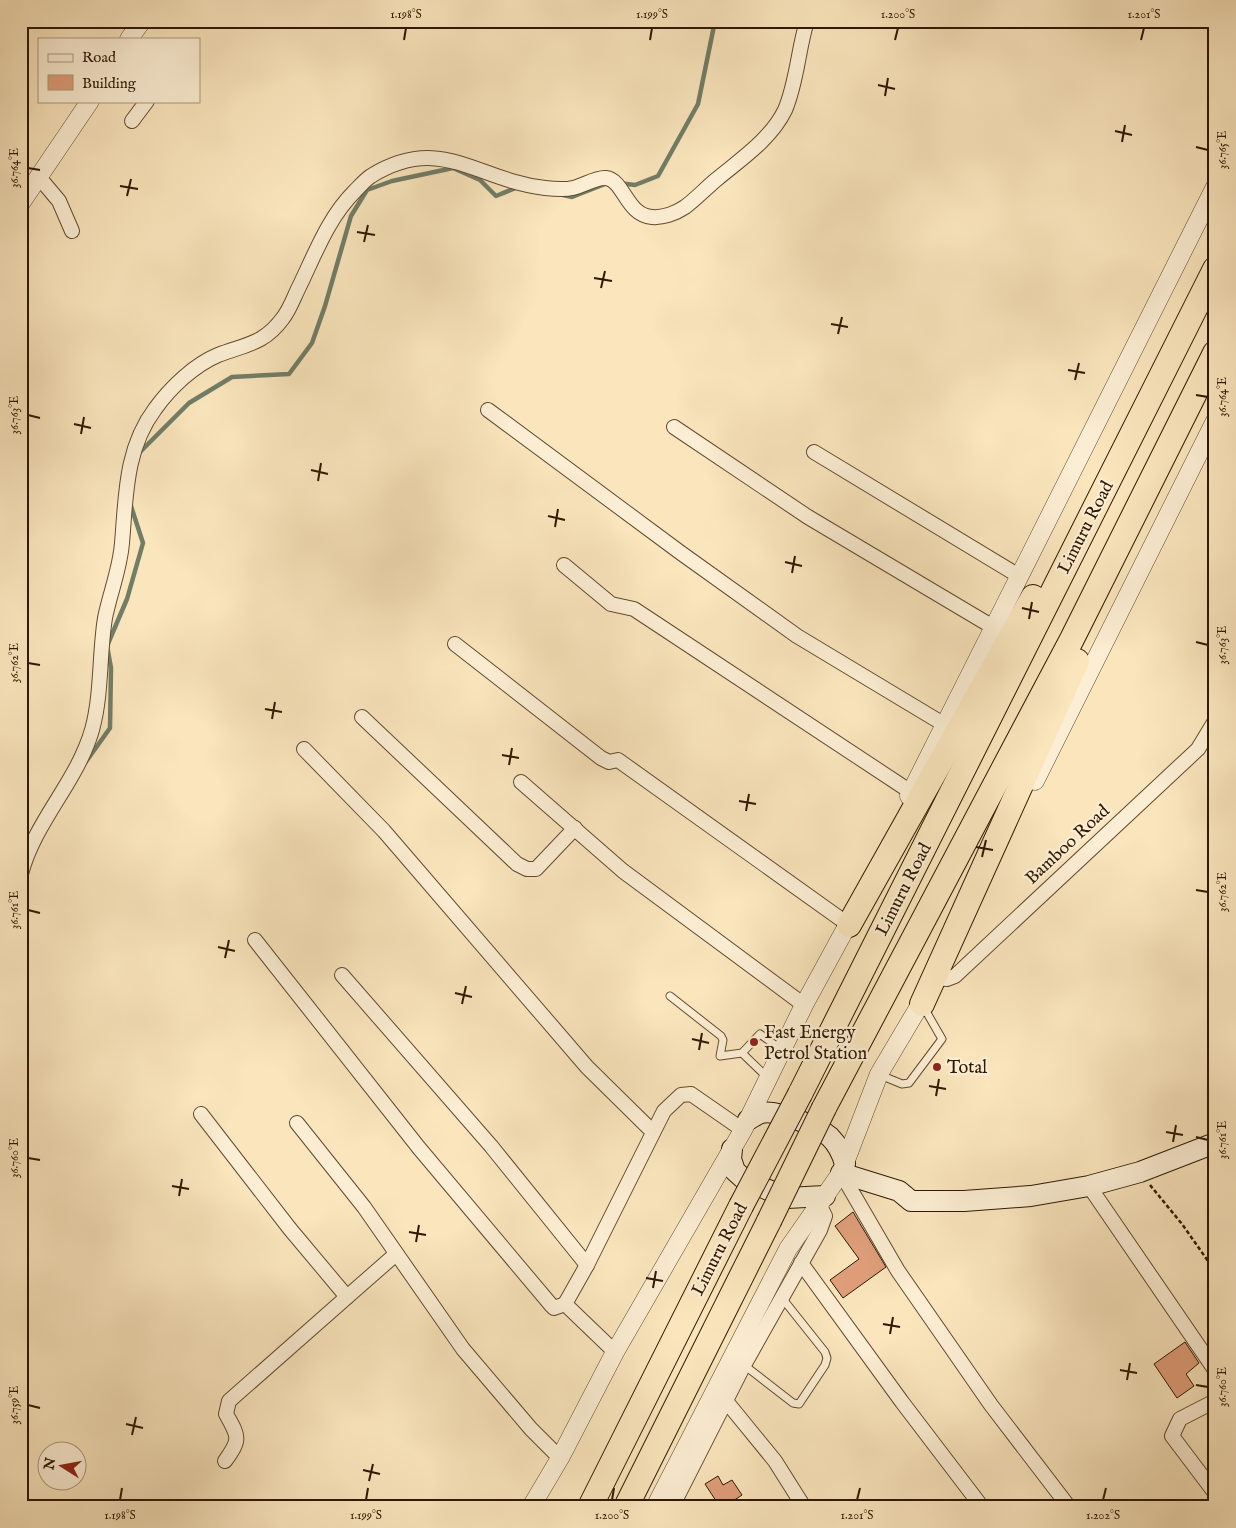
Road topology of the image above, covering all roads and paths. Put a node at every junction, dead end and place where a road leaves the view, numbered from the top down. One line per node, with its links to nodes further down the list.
1 (142, 21): 3 (street)
2 (807, 21): 29 (street)
3 (130, 38)
4 (89, 102): 7 (street)
5 (146, 102): 6 (street)
6 (132, 121)
7 (38, 176): 9 (street); 10 (street)
8 (1215, 187): 19 (street)
9 (21, 203)
10 (72, 230)
11 (1215, 270): 12 (highway, Limuru Road)
12 (1193, 313): 30 (highway); 68 (highway, Limuru Road, bridge)
13 (1215, 354): 35 (highway); 69 (highway, Limuru Road, bridge)
14 (488, 410): 24 (street)
15 (1215, 421): 33 (street)
16 (674, 427): 20 (street)
17 (814, 452): 19 (street)
18 (564, 565): 27 (street)
19 (1019, 576): 20 (street)
20 (993, 627): 24 (street)
21 (455, 644): 30 (street)
22 (362, 717): 28 (street)
23 (1215, 722): 33 (street, Bamboo Road)
24 (945, 726): 27 (street)
25 (304, 749): 44 (street)
26 (521, 782): 28 (street)
27 (911, 792): 30 (street)
28 (575, 828): 36 (street)
29 (21, 874)
30 (849, 925): 36 (street)
31 (255, 940): 57 (street)
32 (342, 975): 53 (street)
33 (935, 978): 35 (street)
34 (670, 996): 38 (lane)
35 (922, 1004): 39 (street); 39 (lane)
36 (804, 1005): 37 (street)
37 (782, 1051): 38 (lane); 40 (street)
38 (742, 1053): 40 (lane)
39 (879, 1074): 47 (street)
40 (768, 1078): 43 (street)
41 (201, 1114): 55 (street)
42 (297, 1123): 51 (street)
43 (745, 1125): 44 (street); 46 (street); 47 (main road)
44 (653, 1132): 53 (street)
45 (1214, 1145): 48 (main road)
46 (732, 1149): 50 (main road); 58 (street)
47 (843, 1168): 49 (main road); 50 (street); 73 (street)
48 (1140, 1172): 49 (main road); 54 (path)
49 (1089, 1186): 60 (street)
50 (822, 1200): 52 (street); 70 (street)
51 (396, 1254): 55 (street); 63 (street)
52 (801, 1263): 56 (street); 72 (street)
53 (587, 1265): 57 (street)
54 (1215, 1271)
55 (347, 1297): 64 (street)
56 (782, 1298): 59 (street); 59 (lane)
57 (565, 1304): 58 (street)
58 (615, 1352): 63 (street)
59 (744, 1365): 61 (street)
60 (1215, 1370)
61 (726, 1401): 66 (street); 71 (street)
62 (1215, 1401): 65 (street)
63 (560, 1458): 67 (street)
64 (225, 1461)
65 (1215, 1493)
66 (674, 1506)
67 (531, 1507)
68 (590, 1507)
69 (626, 1507)
70 (655, 1507)
71 (804, 1507)
72 (982, 1507)
73 (1069, 1507)

